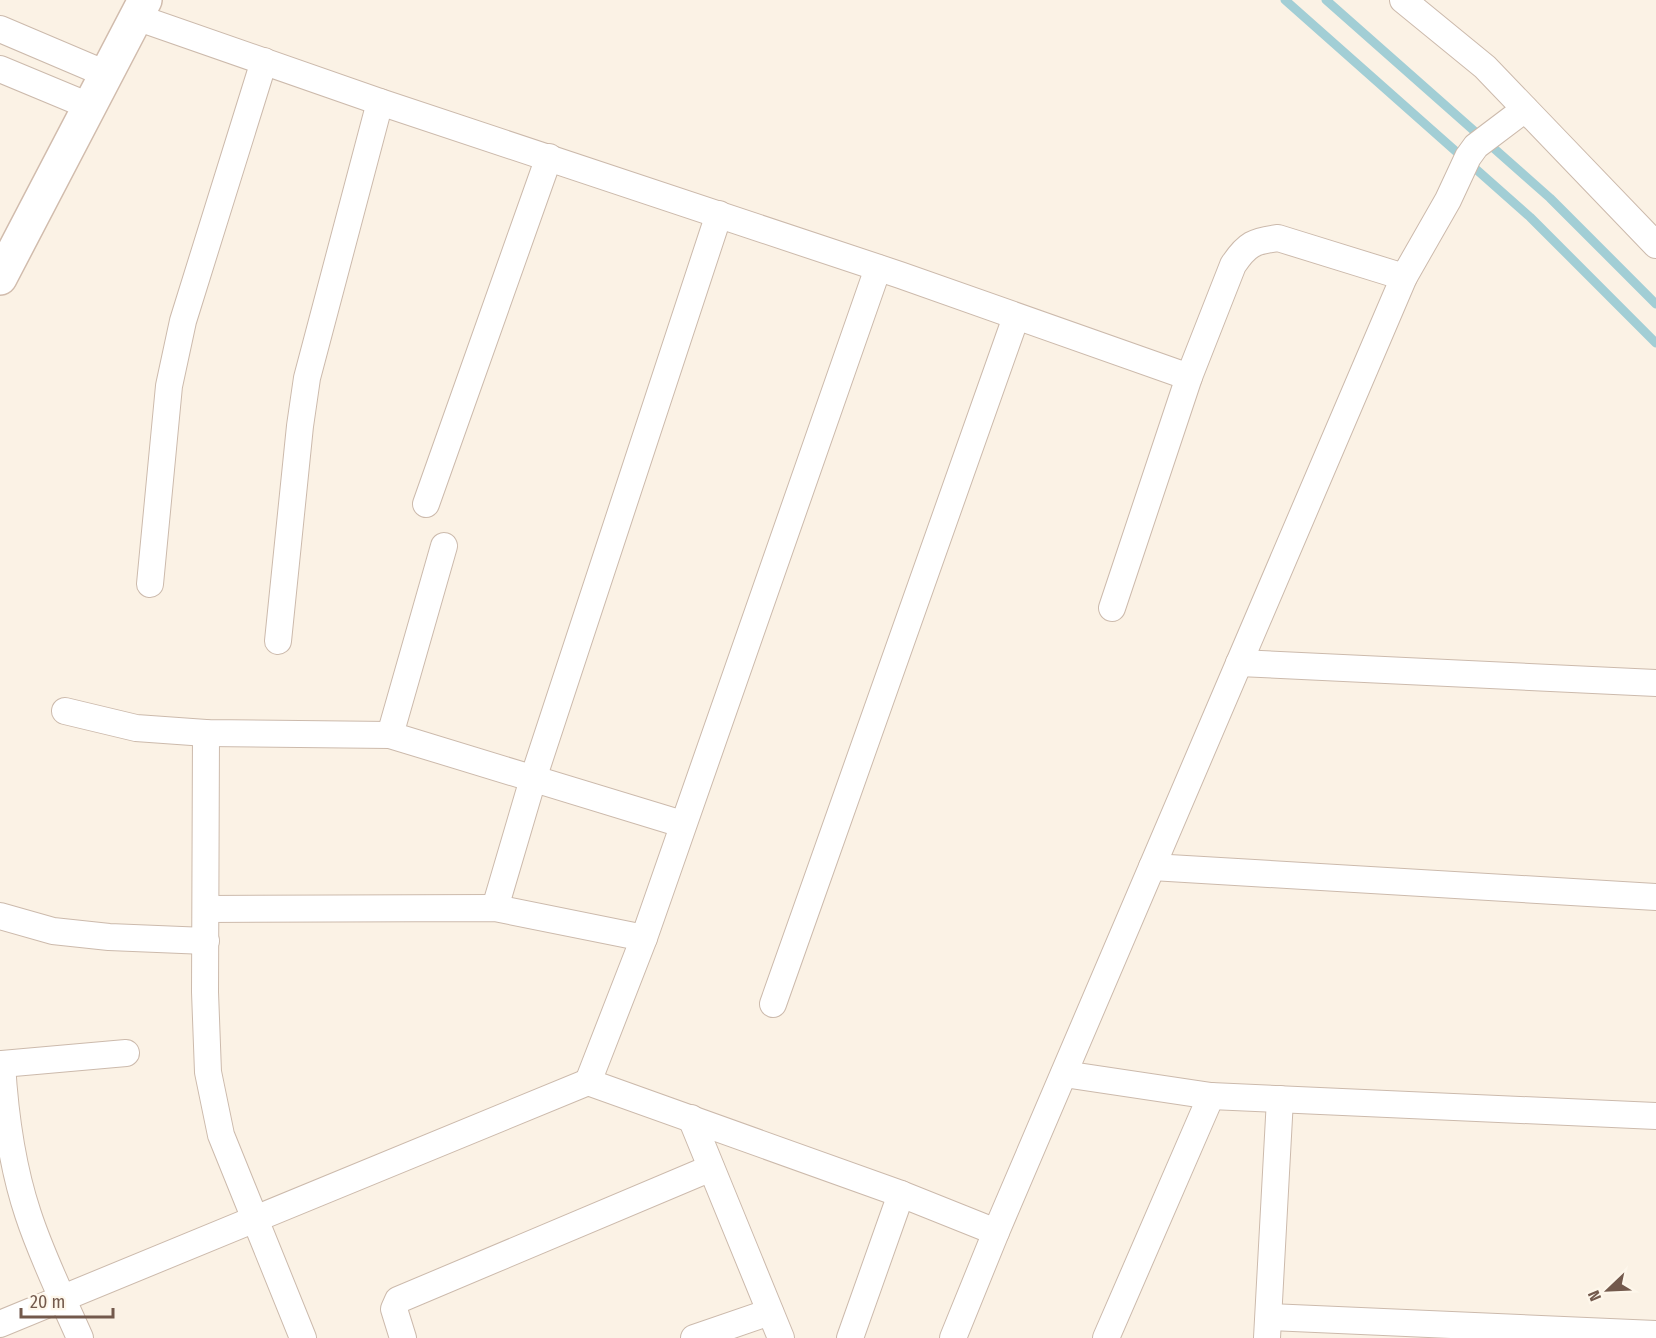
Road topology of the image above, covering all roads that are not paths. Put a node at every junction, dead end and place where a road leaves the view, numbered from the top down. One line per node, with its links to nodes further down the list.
1 (1403, 0): 9 (street)
2 (141, 9): 4 (street); 6 (main road)
3 (0, 29): 6 (street)
4 (264, 61): 7 (street); 20 (street)
5 (0, 69): 8 (street)
6 (106, 74): 8 (main road)
7 (380, 102): 10 (street); 22 (street)
8 (89, 106): 15 (main road)
9 (1510, 121): 12 (street); 14 (street)
10 (549, 157): 11 (street); 18 (street)
11 (719, 214): 13 (street); 28 (street)
12 (1656, 245)
13 (878, 268): 16 (street); 29 (street)
14 (1404, 277): 17 (street); 23 (street)
15 (0, 278)
16 (1016, 316): 17 (street); 37 (street)
17 (1189, 377): 21 (street)
18 (426, 504)
19 (444, 546): 27 (street)
20 (150, 584)
21 (1112, 608)
22 (278, 641)
23 (1239, 663): 24 (street); 30 (street)
24 (1656, 683)
25 (65, 711): 26 (street)
26 (206, 733): 27 (street); 33 (street)
27 (390, 735): 28 (street)
28 (533, 779): 29 (street); 32 (street)
29 (682, 825): 35 (street)
30 (1152, 867): 31 (street); 40 (street)
31 (1656, 897)
32 (495, 908): 33 (street); 35 (street)
33 (206, 909): 36 (street)
34 (0, 916): 36 (street)
35 (644, 938): 41 (street)
36 (206, 941): 48 (street)
37 (773, 1004)
38 (126, 1053): 39 (street)
39 (1, 1064): 50 (street)
40 (1064, 1074): 42 (street); 49 (street)
41 (588, 1082): 45 (street); 48 (street)
42 (1211, 1096): 43 (street); 63 (street)
43 (1280, 1099): 44 (street); 53 (street)
44 (1656, 1116)
45 (691, 1118): 46 (street); 47 (street)
46 (711, 1168): 51 (street); 58 (street)
47 (901, 1194): 49 (street); 61 (street)
48 (255, 1219): 50 (street); 57 (street)
49 (996, 1232): 62 (street)
50 (62, 1299): 52 (street); 56 (street)
51 (770, 1312): 59 (street); 60 (street)
52 (0, 1324)
53 (1268, 1328): 54 (street)
54 (1478, 1332): 55 (street)
55 (1656, 1334)
56 (80, 1338)
57 (303, 1338)
58 (403, 1338)
59 (694, 1338)
60 (781, 1338)
61 (850, 1338)
62 (953, 1338)
63 (1106, 1338)

